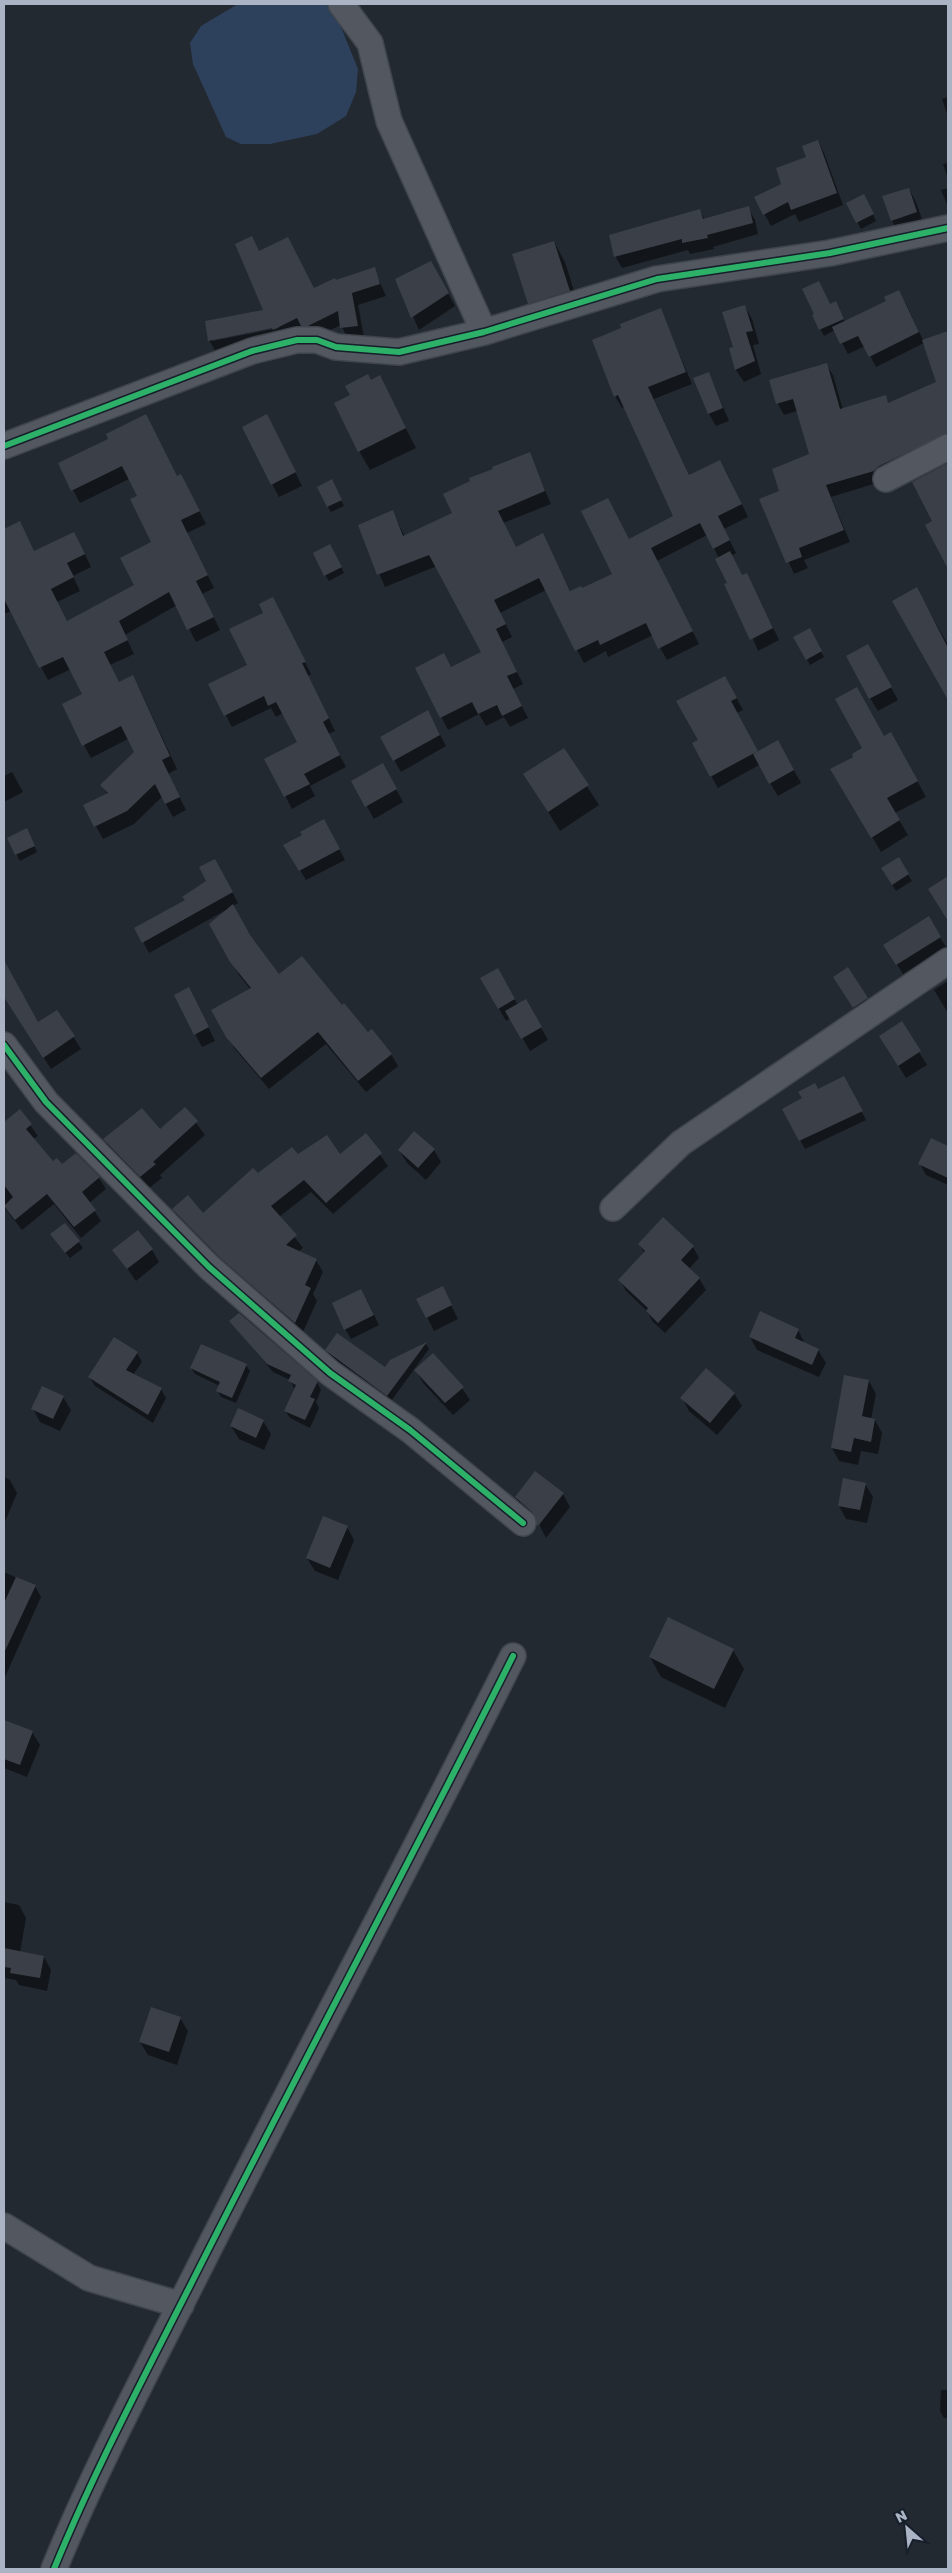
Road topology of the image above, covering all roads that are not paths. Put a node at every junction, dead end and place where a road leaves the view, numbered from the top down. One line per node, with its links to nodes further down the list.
1 (341, 4): 3 (street)
2 (948, 228): 3 (street)
3 (484, 332): 4 (street)
4 (4, 446)
5 (948, 447): 6 (street)
6 (886, 478)
7 (948, 961): 9 (street)
8 (4, 1045): 10 (street)
9 (613, 1208)
10 (523, 1523)
11 (513, 1656): 13 (street)
12 (4, 2226): 13 (street)
13 (181, 2305): 14 (street)
14 (54, 2569)

